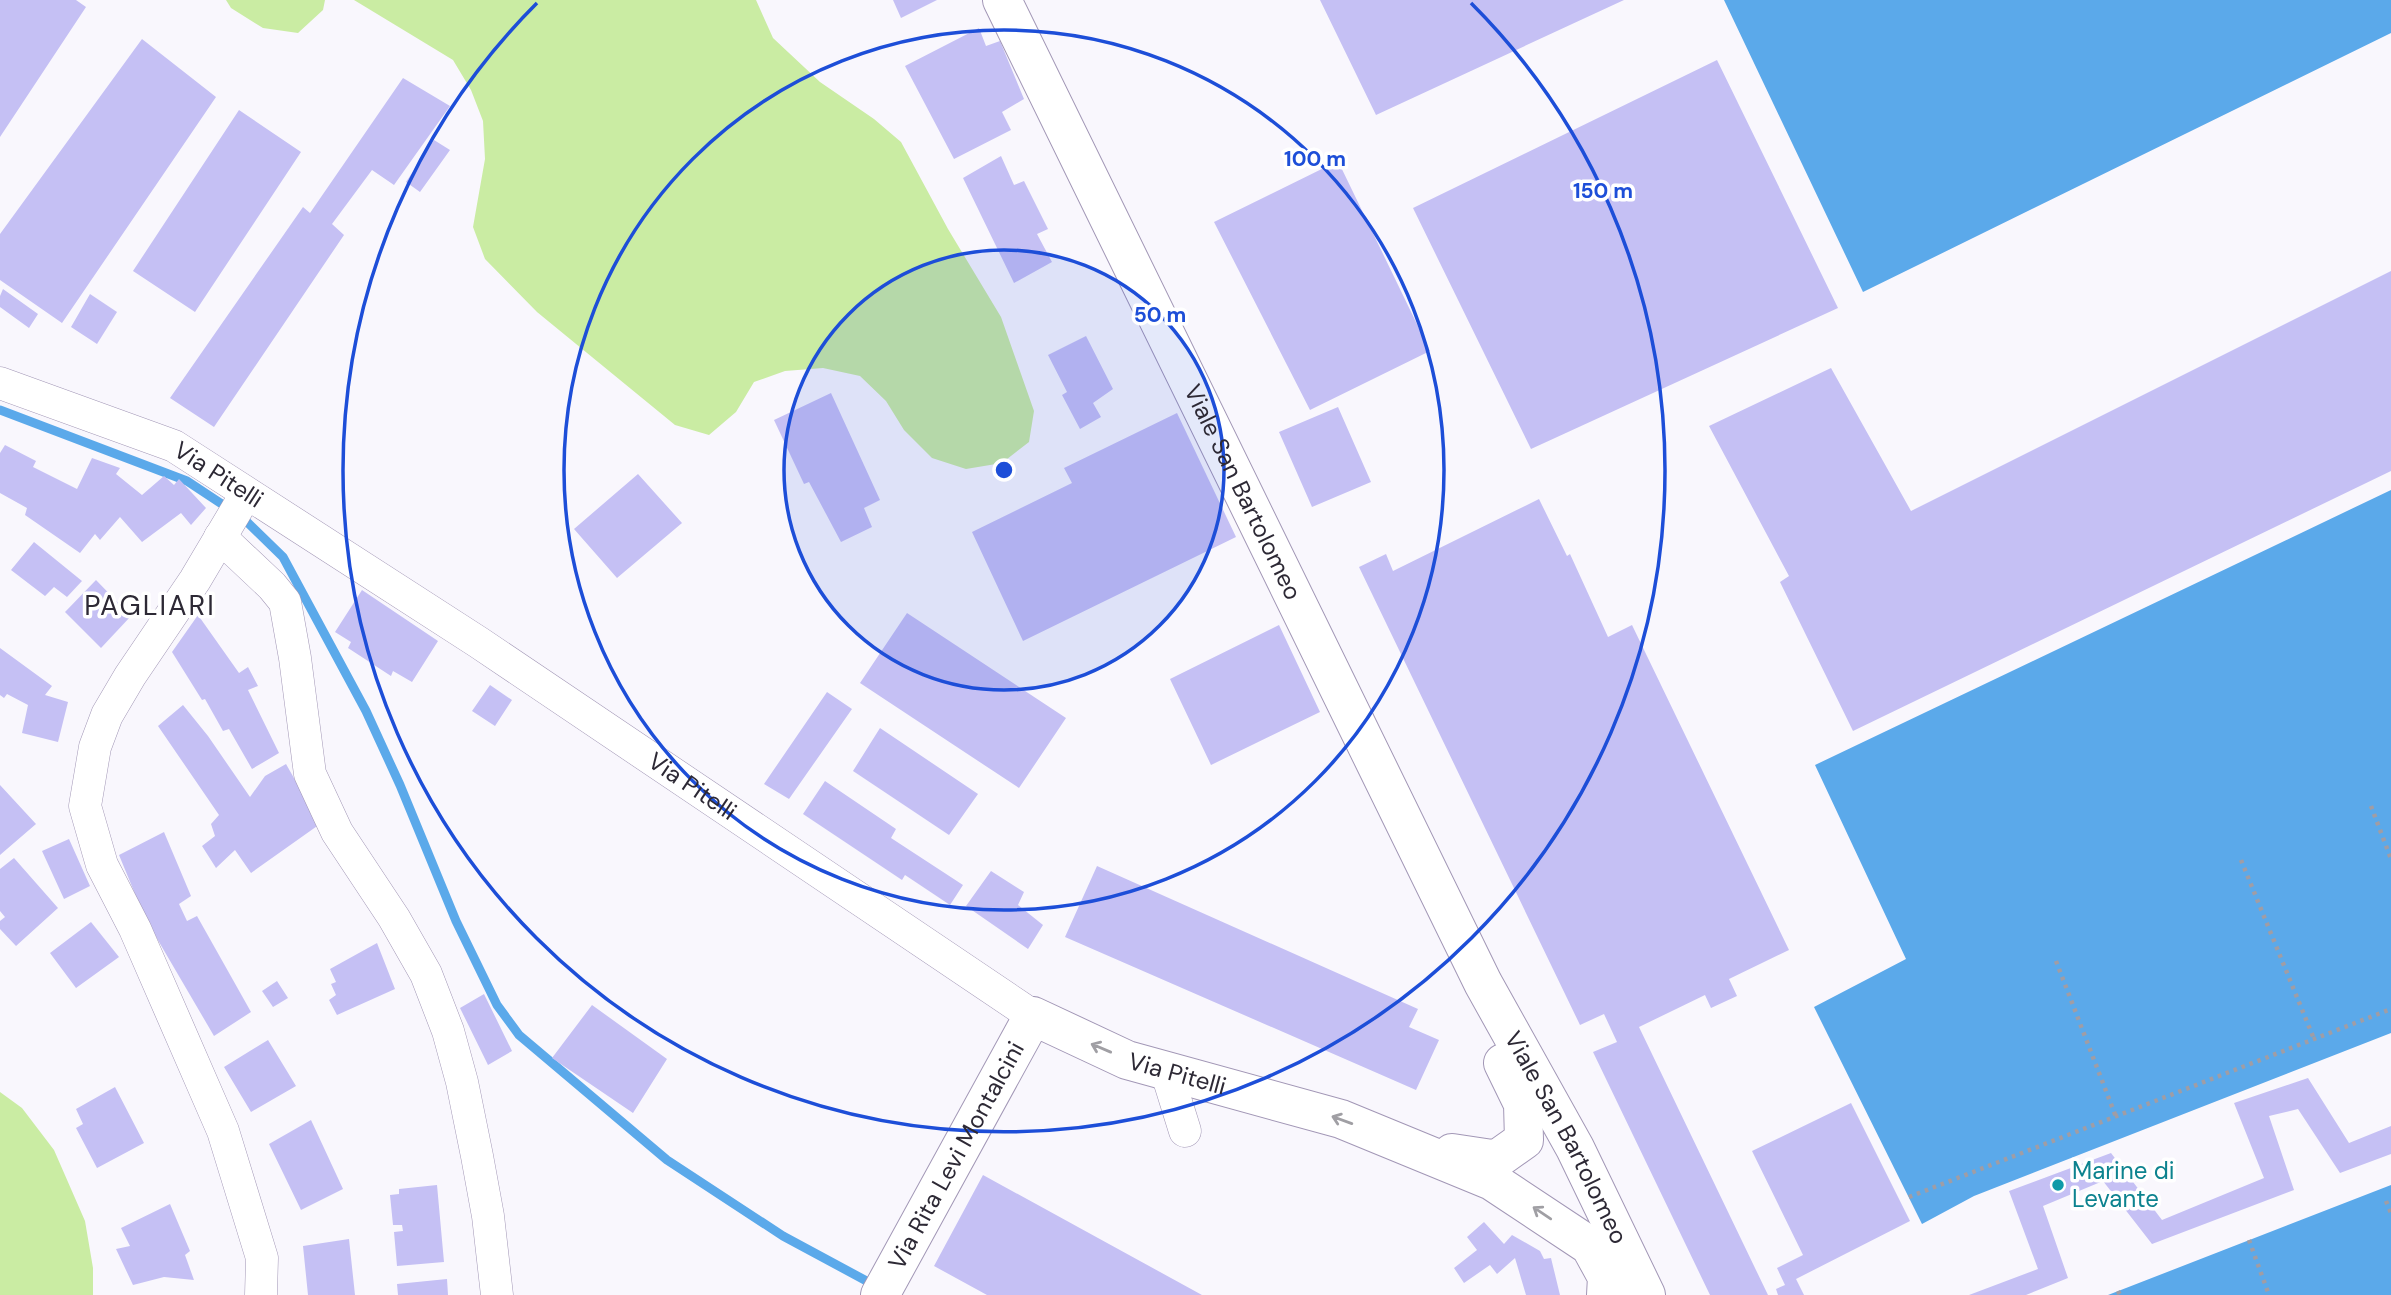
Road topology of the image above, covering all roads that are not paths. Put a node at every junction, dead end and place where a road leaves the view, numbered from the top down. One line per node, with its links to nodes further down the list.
1 (1002, 0): 5 (main road, Viale San Bartolomeo)
2 (0, 383): 3 (street, Via Pitelli)
3 (246, 494): 4 (street); 6 (street, Via Pitelli)
4 (223, 533): 13 (street); 14 (street)
5 (1483, 983): 8 (main road, Viale San Bartolomeo); 15 (main road, Viale San Bartolomeo)
6 (1033, 1016): 7 (main road, Via Pitelli, one-way to 6); 12 (main road, Via Rita Levi Montalcini)
7 (1166, 1069): 9 (street); 10 (main road, Via Pitelli, one-way to 7)
8 (1523, 1104): 10 (main road, Via Pitelli)
9 (1185, 1131)
10 (1405, 1146): 11 (main road, Via Pitelli, one-way to 10)
11 (1601, 1273)
12 (886, 1284)
13 (261, 1295)
14 (497, 1295)
15 (1646, 1295)

